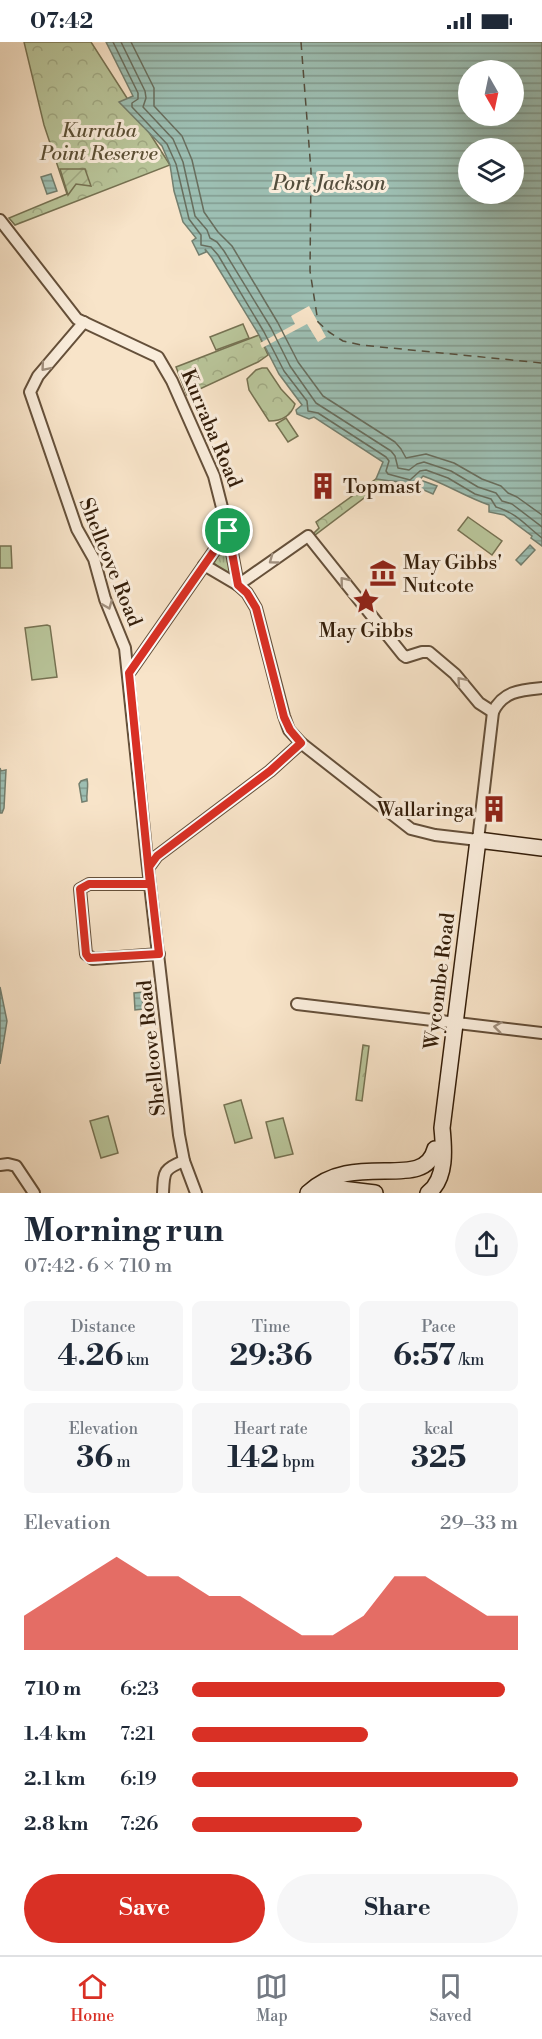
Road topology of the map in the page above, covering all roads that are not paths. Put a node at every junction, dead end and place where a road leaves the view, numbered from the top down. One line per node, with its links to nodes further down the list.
1 (0, 220): 2 (street, Kurraba Road)
2 (84, 322): 3 (street, Kurraba Road); 6 (street, Shellcove Road, one-way to 6)
3 (228, 531): 4 (street); 5 (street, Kurraba Road)
4 (204, 565): 5 (street, Kurraba Road); 6 (street)
5 (238, 585): 8 (street, one-way to 5); 9 (street, Kurraba Road)
6 (129, 673): 12 (street, Shellcove Road)
7 (542, 688): 8 (street)
8 (493, 712): 10 (street)
9 (301, 743): 10 (street, Kurraba Road); 12 (street)
10 (478, 840): 11 (main road, Kurraba Road); 16 (main road, Wycombe Road)
11 (542, 848)
12 (149, 867): 13 (street, Shellcove Road)
13 (150, 884): 14 (street, Shellcove Road); 14 (street)
14 (159, 954): 18 (street, Shellcove Road)
15 (297, 1004): 16 (street)
16 (454, 1022): 17 (street, one-way to 16); 21 (main road, Wycombe Road)
17 (542, 1033)
18 (184, 1161): 23 (street); 24 (street, Shellcove Road)
19 (0, 1165): 22 (street)
20 (402, 1186): 25 (main road)
21 (425, 1187)
22 (34, 1193)
23 (163, 1193)
24 (196, 1193)
25 (308, 1193)
26 (321, 1193): 27 (main road)
27 (375, 1193)

